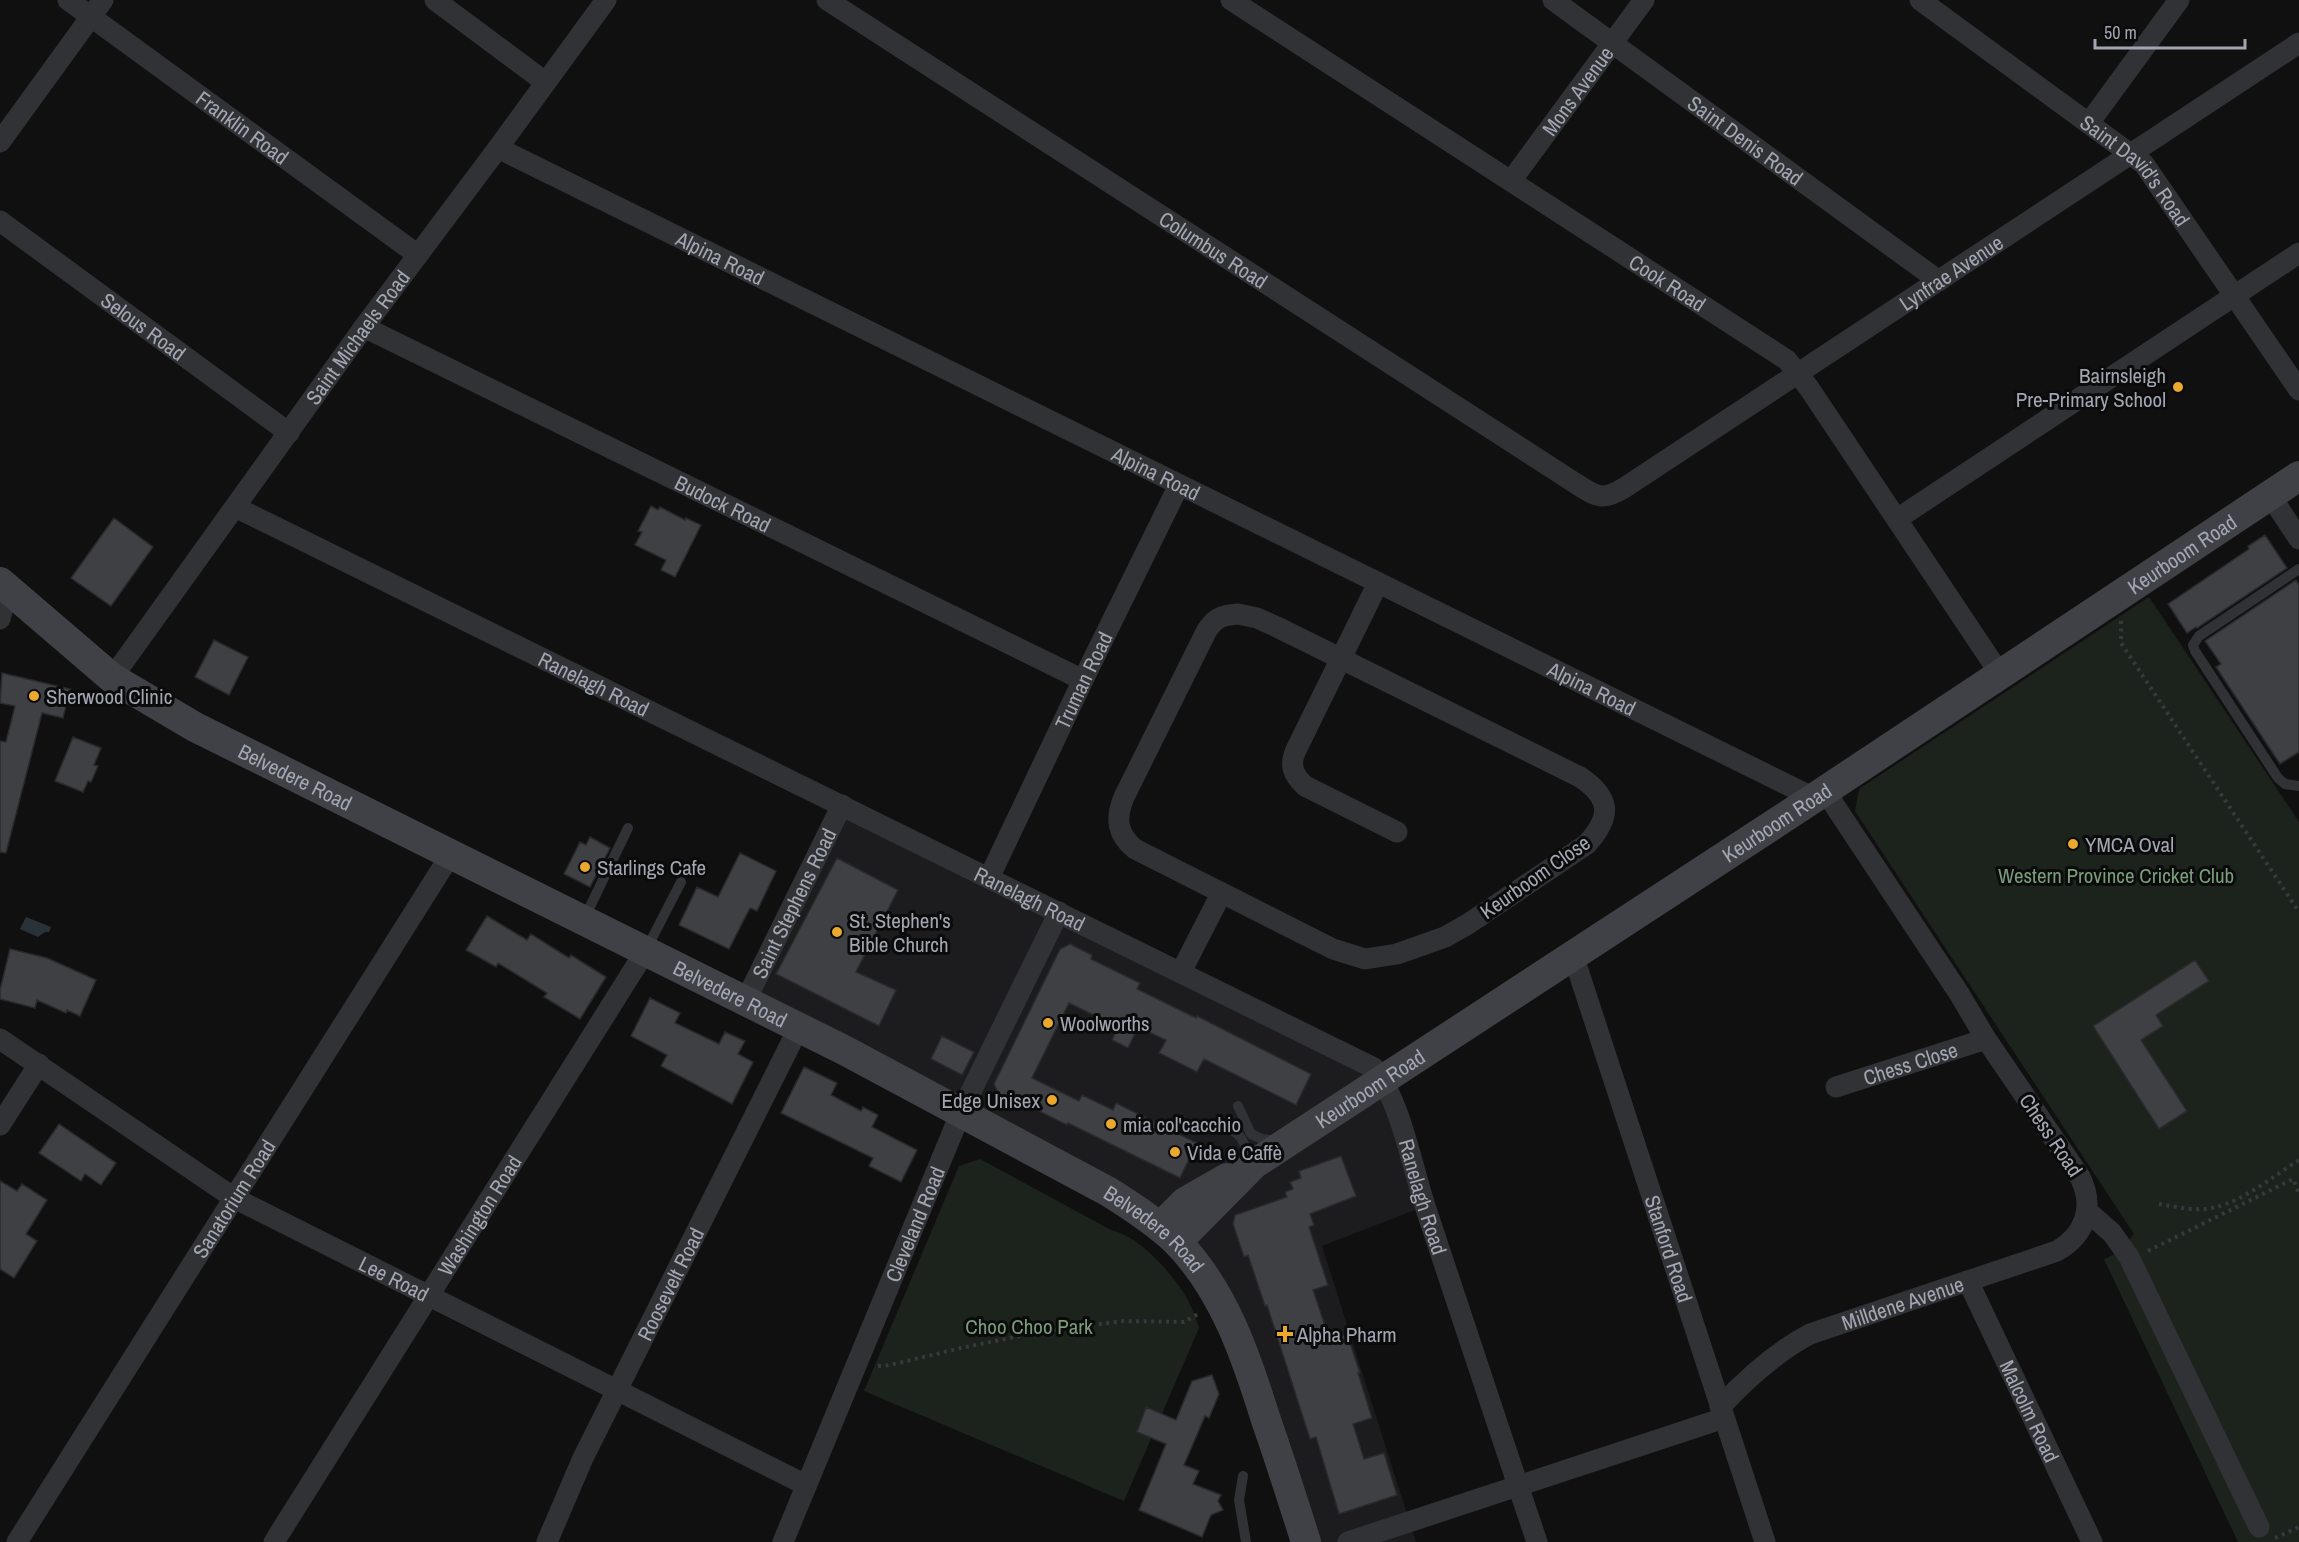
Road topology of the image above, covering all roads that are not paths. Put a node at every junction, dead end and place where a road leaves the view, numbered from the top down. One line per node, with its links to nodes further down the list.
1 (68, 0): 10 (street, Franklin Road)
2 (435, 0): 13 (street)
3 (606, 0): 13 (street, Saint Michaels Road)
4 (827, 0): 31 (street, Columbus Road)
5 (1230, 0): 18 (street, Cook Road)
6 (1552, 0): 11 (street, Saint Denis Road)
7 (1644, 0): 11 (street, Mons Avenue)
8 (1920, 0): 14 (street, Saint David's Road)
9 (2179, 0): 14 (street)
10 (97, 8): 15 (street); 21 (street, Franklin Road)
11 (1612, 43): 18 (street, Mons Avenue); 22 (street, Saint Denis Road)
12 (2299, 43): 17 (street, Lynfrae Avenue)
13 (546, 82): 16 (street, Saint Michaels Road)
14 (2089, 123): 17 (street, Saint David's Road)
15 (0, 142)
16 (498, 148): 21 (street, Saint Michaels Road); 29 (street, Alpina Road)
17 (2132, 154): 22 (street, Lynfrae Avenue); 23 (street, Saint David's Road)
18 (1511, 181): 25 (street, Cook Road)
19 (0, 221): 27 (street, Selous Road)
20 (2299, 254): 23 (street)
21 (418, 255): 24 (street, Saint Michaels Road)
22 (1939, 281): 25 (street, Lynfrae Avenue)
23 (2235, 296): 26 (street, Saint David's Road); 33 (street)
24 (364, 327): 27 (street, Saint Michaels Road); 42 (street, Budock Road)
25 (1799, 373): 31 (street, Lynfrae Avenue); 33 (street, Cook Road)
26 (2299, 390)
27 (289, 433): 32 (street, Saint Michaels Road)
28 (2299, 476): 30 (main road, Keurboom Road)
29 (1179, 485): 36 (street, Alpina Road); 42 (street, Truman Road)
30 (2270, 495): 34 (street); 40 (main road, Keurboom Road)
31 (1601, 497)
32 (235, 507): 41 (street, Saint Michaels Road); 45 (street, Ranelagh Road)
33 (1897, 519): 40 (street, Cook Road)
34 (2299, 539)
35 (2299, 569): 43 (lane)
36 (1377, 583): 39 (street); 44 (street, Alpina Road)
37 (4, 586): 38 (street); 41 (main road, Belvedere Road)
38 (0, 619)
39 (1341, 659): 47 (street); 51 (street, Keurboom Close); 51 (street, Keurboom Close)
40 (2000, 674): 44 (main road, Keurboom Road)
41 (112, 678): 48 (main road, Belvedere Road)
42 (1083, 680): 49 (street, Truman Road)
43 (2299, 786)
44 (1820, 794): 55 (main road, Keurboom Road); 60 (street, Chess Road)
45 (842, 805): 49 (street, Ranelagh Road); 57 (street, Saint Stephens Road)
46 (628, 828): 53 (lane)
47 (1398, 832)
48 (451, 854): 53 (main road, Belvedere Road); 70 (street, Sanatorium Road)
49 (989, 878): 52 (street, Ranelagh Road)
50 (681, 882): 54 (lane)
51 (1226, 896): 56 (street)
52 (1059, 912): 56 (street, Ranelagh Road); 65 (street, Cleveland Road)
53 (584, 920): 54 (main road, Belvedere Road)
54 (646, 950): 57 (main road, Belvedere Road); 74 (street, Washington Road)
55 (1573, 955): 62 (main road, Keurboom Road); 76 (street, Stanford Road)
56 (1186, 975): 62 (street, Ranelagh Road)
57 (746, 1000): 58 (main road, Belvedere Road)
58 (799, 1027): 65 (main road, Belvedere Road); 75 (street, Roosevelt Road)
59 (0, 1039): 61 (street, Lee Road)
60 (1986, 1039): 63 (street, Chess Close); 71 (street, Chess Road)
61 (39, 1064): 66 (street); 70 (street, Lee Road)
62 (1382, 1081): 68 (main road, Keurboom Road); 79 (street, Ranelagh Road)
63 (1836, 1087)
64 (1238, 1106): 68 (lane)
65 (961, 1112): 72 (main road, Belvedere Road); 78 (street, Cleveland Road)
66 (0, 1125)
67 (1225, 1128): 69 (lane)
68 (1297, 1137): 69 (main road, Keurboom Road)
69 (1253, 1165): 72 (main road, Keurboom Road)
70 (234, 1198): 74 (street, Lee Road); 81 (street, Sanatorium Road)
71 (2087, 1211): 73 (street, Milldene Avenue); 80 (street)
72 (1168, 1235): 86 (main road, Belvedere Road)
73 (1968, 1281): 76 (street, Milldene Avenue); 90 (street, Malcolm Road)
74 (429, 1297): 75 (street, Lee Road); 82 (street, Washington Road)
75 (616, 1390): 78 (street, Lee Road); 83 (street, Roosevelt Road)
76 (1722, 1413): 79 (street, Milldene Avenue); 89 (street, Stanford Road)
77 (1243, 1476): 85 (lane)
78 (806, 1485): 84 (street, Cleveland Road)
79 (1518, 1487): 87 (street, Milldene Avenue); 88 (street, Ranelagh Road)
80 (2263, 1534)
81 (17, 1542)
82 (274, 1542)
83 (547, 1542)
84 (783, 1542)
85 (1246, 1542)
86 (1306, 1542)
87 (1348, 1542)
88 (1537, 1542)
89 (1765, 1542)
90 (2092, 1542)

